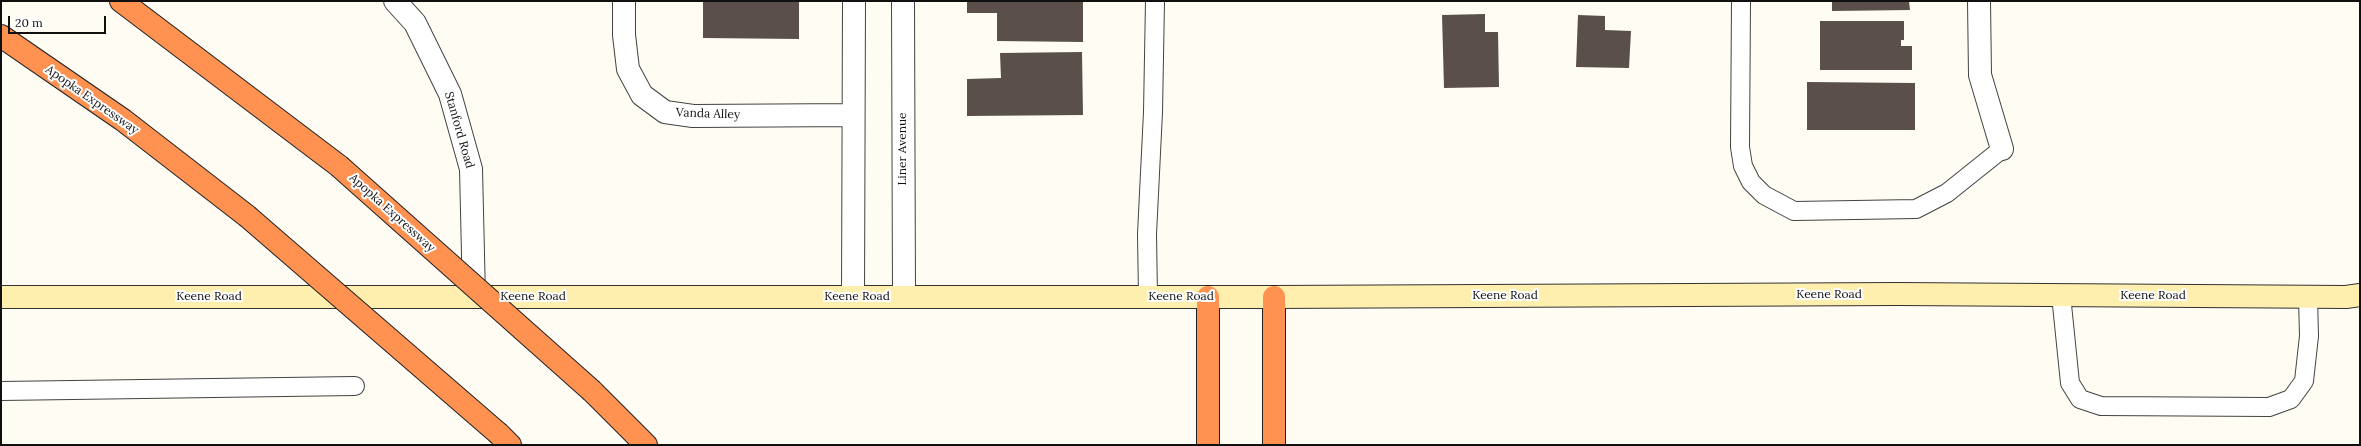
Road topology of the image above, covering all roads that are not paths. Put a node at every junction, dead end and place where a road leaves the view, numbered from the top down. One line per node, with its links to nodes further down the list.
1 (121, 1): 25 (highway, Apopka Expressway, bridge)
2 (395, 1): 15 (street, Stanford Road)
3 (624, 1): 10 (street, Vanda Alley)
4 (854, 1): 10 (street)
5 (903, 1): 17 (street, Liner Avenue)
6 (1155, 1): 18 (lane)
7 (1741, 1): 11 (lane)
8 (1979, 1): 11 (street)
9 (1, 36): 24 (highway, Apopka Expressway, bridge)
10 (853, 115): 16 (street)
11 (2002, 149)
12 (2061, 295): 20 (main road, Keene Road); 21 (main road, Keene Road); 21 (lane)
13 (2360, 295): 21 (main road, Keene Road)
14 (1, 297): 15 (main road, Keene Road)
15 (474, 297): 16 (main road, Keene Road)
16 (853, 297): 17 (main road, Keene Road)
17 (904, 297): 18 (main road, Keene Road)
18 (1148, 297): 19 (main road, Keene Road)
19 (1208, 297): 20 (main road, Keene Road); 26 (highway)
20 (1274, 297): 27 (highway)
21 (2308, 297)
22 (355, 386): 23 (lane)
23 (1, 391)
24 (504, 440)
25 (646, 445)
26 (1208, 445)
27 (1274, 445)

